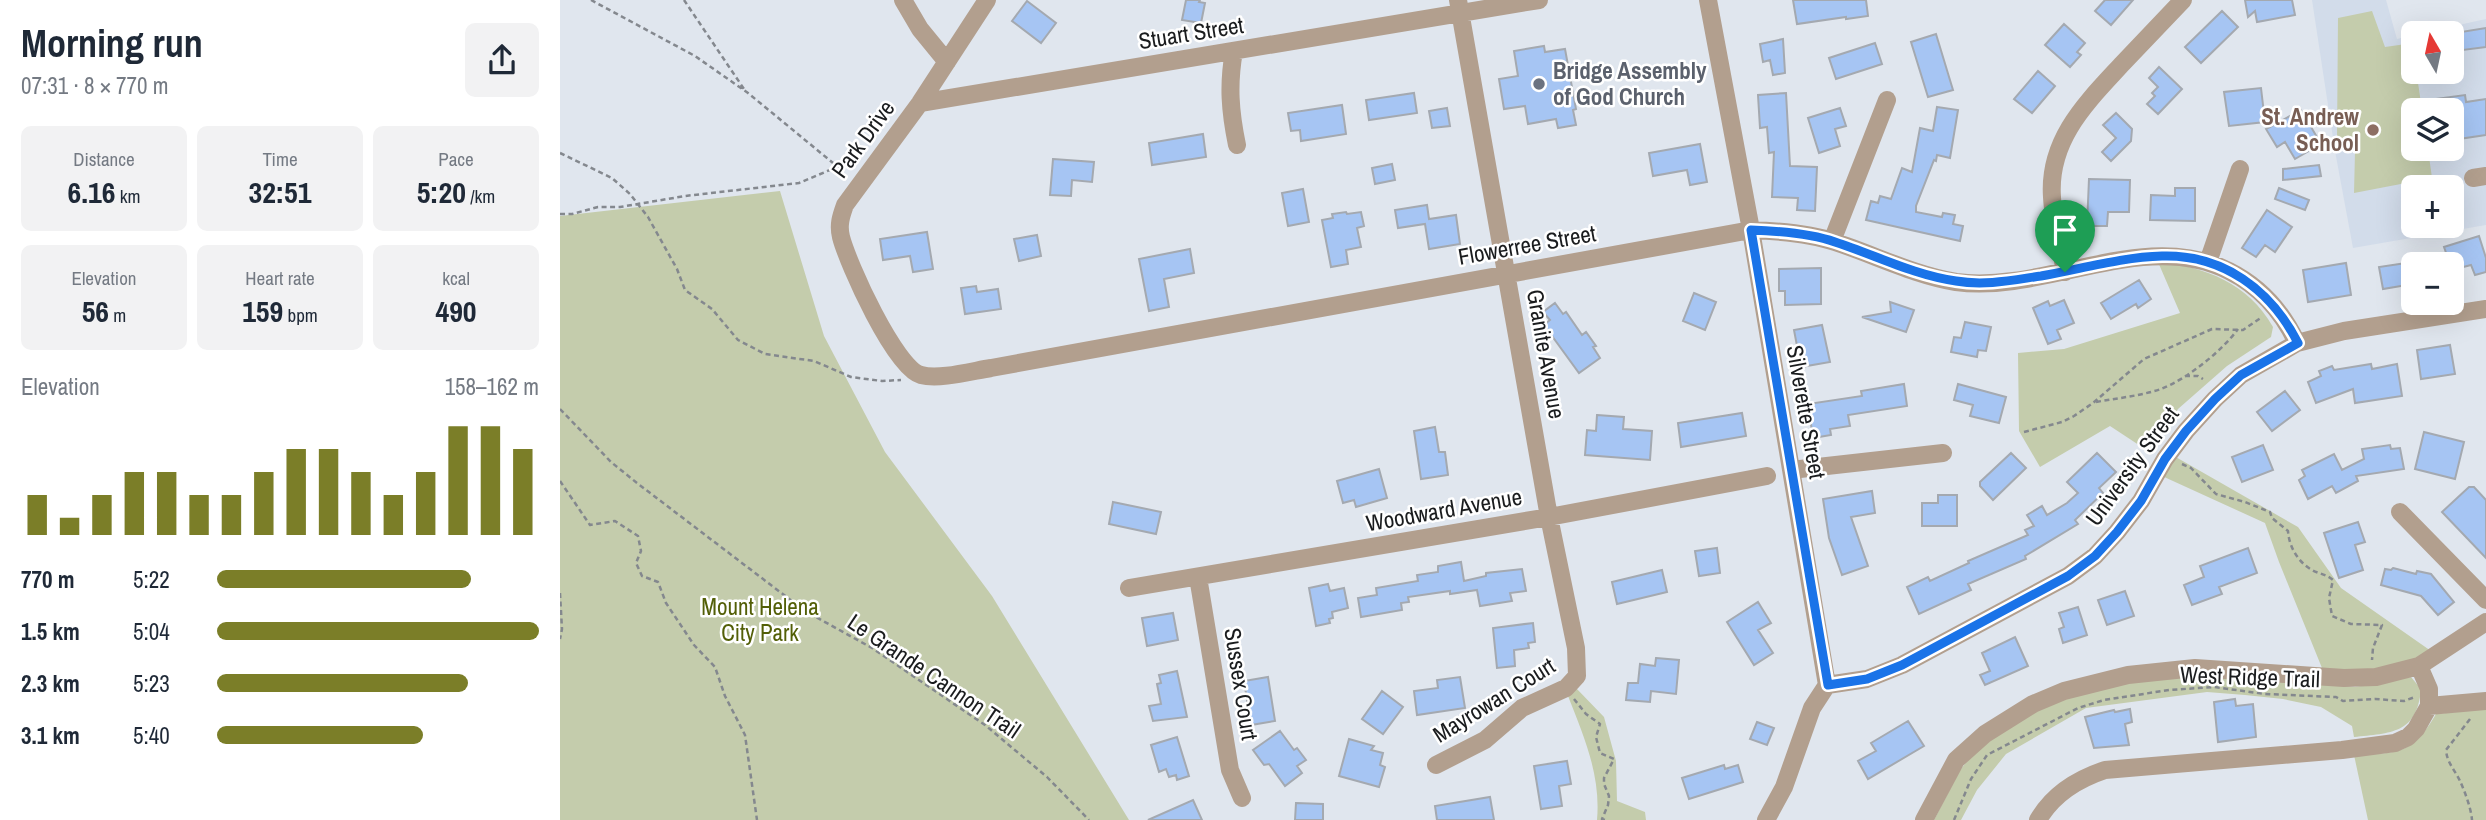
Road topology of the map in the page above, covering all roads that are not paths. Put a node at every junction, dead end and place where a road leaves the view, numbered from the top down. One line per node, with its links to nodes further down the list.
1 (903, 0): 8 (street)
2 (987, 0): 8 (street, Park Drive)
3 (1539, 0): 6 (street, Stuart Street)
4 (1708, 0): 14 (street, Silverette Street)
5 (2183, 0): 17 (street)
6 (1459, 7): 7 (street, Stuart Street); 18 (street, Granite Avenue)
7 (1234, 51): 9 (street, Stuart Street); 12 (street)
8 (947, 62): 11 (street, Park Drive)
9 (1016, 87): 11 (street, Park Drive)
10 (1887, 100): 15 (street)
11 (920, 103): 21 (street, Park Drive)
12 (1237, 145)
13 (2240, 169): 16 (street)
14 (1751, 230): 15 (street, Flowerree Street); 18 (street, Flowerree Street); 23 (street, Silverette Street)
15 (1832, 241): 17 (street, Flowerree Street)
16 (2208, 262): 17 (street, Flowerree Street); 20 (street, Flowerree Street)
17 (2065, 272)
18 (1508, 274): 21 (street, Flowerree Street); 26 (street, Granite Avenue)
19 (2486, 309): 20 (street, University Street)
20 (2298, 343): 33 (street, University Street)
21 (919, 375)
22 (1943, 453): 23 (street)
23 (1791, 470): 33 (street, Silverette Street)
24 (1767, 476): 26 (street, Woodward Avenue)
25 (2400, 512): 29 (street)
26 (1549, 517): 27 (street, Woodward Avenue); 32 (street, Granite Avenue)
27 (1198, 577): 28 (street, Woodward Avenue); 37 (street, Sussex Court)
28 (1129, 588)
29 (2486, 600)
30 (2486, 622): 31 (street)
31 (2419, 666): 34 (street); 39 (street)
32 (1571, 682): 36 (street, Mayrowan Court)
33 (1828, 685): 38 (street)
34 (2429, 701): 35 (street); 40 (street)
35 (2482, 701)
36 (1436, 765)
37 (1241, 798)
38 (1766, 820)
39 (1924, 820)
40 (2038, 820)

